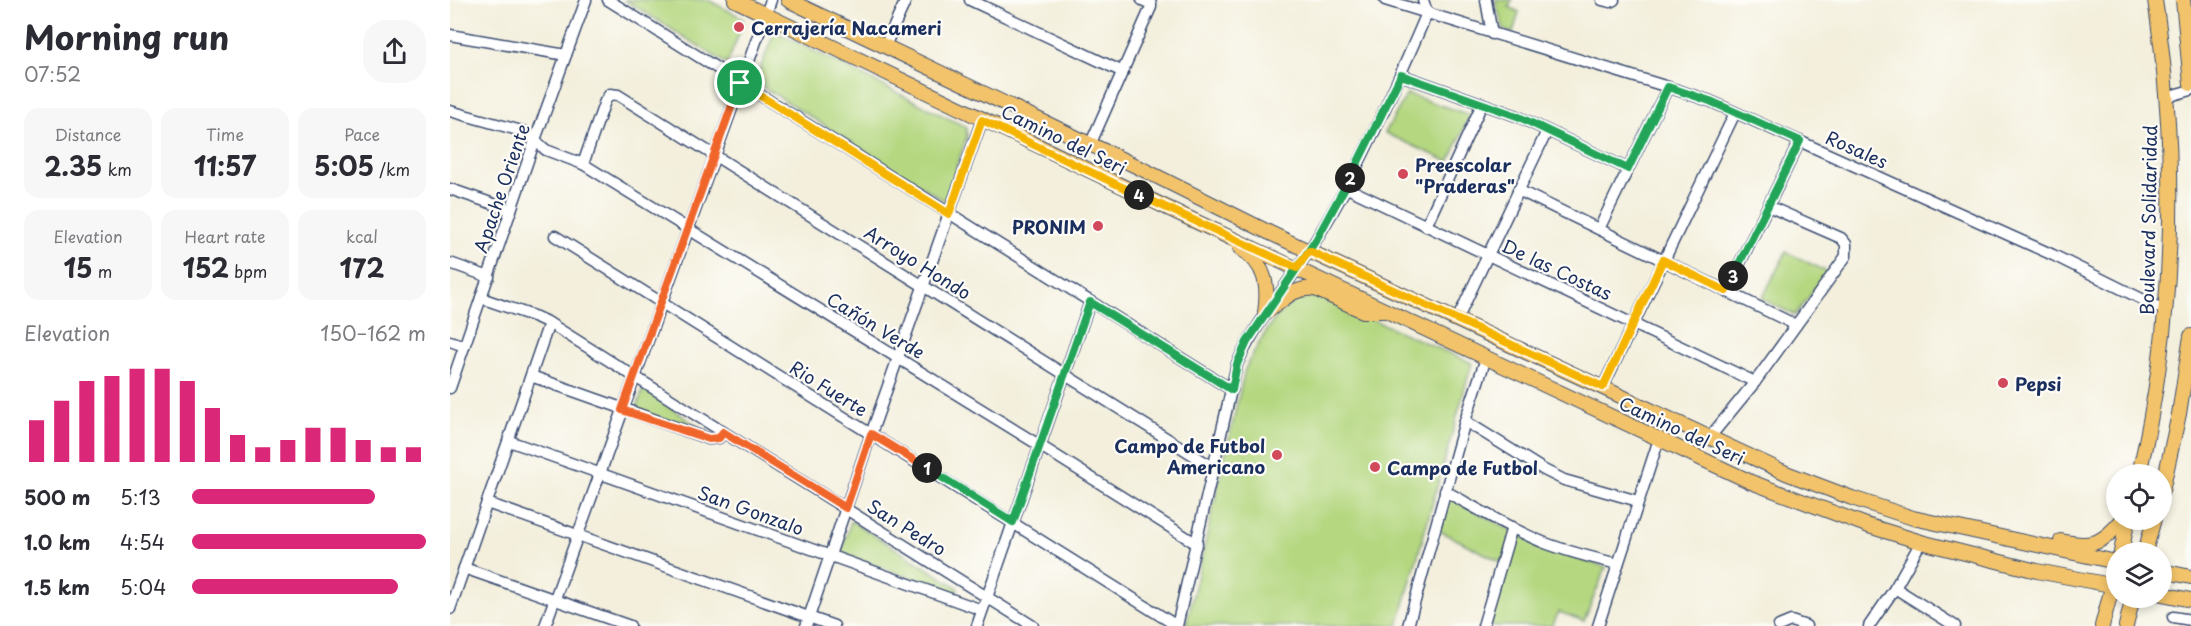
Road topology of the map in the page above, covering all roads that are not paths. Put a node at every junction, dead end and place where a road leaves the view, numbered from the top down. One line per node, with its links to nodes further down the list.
1 (586, 0): 19 (street, Apache Oriente)
2 (608, 0): 22 (street)
3 (735, 0): 15 (main road, Camino del Seri)
4 (771, 0): 15 (street)
5 (788, 0): 18 (main road, Camino del Seri)
6 (906, 0): 18 (street)
7 (970, 0): 20 (street)
8 (1385, 0): 14 (street, Rosales)
9 (1423, 0): 14 (street)
10 (1486, 0): 16 (street)
11 (2155, 0): 26 (main road, Boulevard Solidaridad)
12 (2183, 0): 23 (main road)
13 (1146, 2): 20 (street)
14 (1427, 13): 16 (street, Rosales); 21 (street)
15 (765, 15): 22 (street); 30 (main road, Camino del Seri)
16 (1492, 34): 24 (street, Rosales)
17 (450, 35): 19 (street)
18 (885, 46): 34 (main road, Camino del Seri)
19 (566, 55): 32 (street, Apache Oriente)
20 (1123, 72): 34 (street)
21 (1401, 75): 27 (street); 38 (street)
22 (740, 83): 35 (street); 43 (street)
23 (2191, 84)
24 (1668, 87): 29 (street, Rosales); 37 (street)
25 (2191, 90): 26 (street)
26 (2166, 97): 61 (main road, Boulevard Solidaridad)
27 (1482, 104): 31 (street); 45 (street)
28 (450, 111): 32 (street, Cañón Verde)
29 (1735, 113): 33 (street, Rosales); 51 (street)
30 (982, 120): 43 (street); 44 (main road, Camino del Seri)
31 (1547, 130): 37 (street); 40 (street)
32 (535, 140): 36 (street, Cañón Verde); 42 (street, Apache Oriente)
33 (1800, 141): 41 (street); 61 (street, Rosales)
34 (1090, 145): 49 (main road, Camino del Seri)
35 (714, 155): 36 (street, Arroyo Hondo); 46 (street); 55 (street, Arroyo Hondo)
36 (583, 164): 46 (street, Cañón Verde)
37 (1628, 169): 47 (street)
38 (1345, 187): 45 (street, De las Costas); 49 (street)
39 (450, 189): 42 (street)
40 (1518, 189): 47 (street); 50 (street)
41 (1768, 206): 56 (street); 66 (street)
42 (511, 210): 54 (street, Apache Oriente)
43 (949, 214): 55 (street); 58 (street)
44 (1200, 224): 53 (main road, Camino del Seri); 62 (main road)
45 (1426, 226): 50 (street, De las Costas)
46 (687, 229): 59 (street); 70 (street, Cañón Verde)
47 (1599, 229): 51 (street)
48 (555, 236): 59 (street, Rio Fuerte)
49 (1309, 251): 53 (street); 63 (main road, Camino del Seri)
50 (1487, 255): 63 (street); 65 (street, De las Costas)
51 (1663, 260): 56 (street); 65 (street)
52 (450, 263): 54 (street)
53 (1297, 268): 60 (main road, Camino del Seri); 62 (street)
54 (489, 277): 57 (street, Apache Oriente)
55 (923, 285): 70 (street); 72 (street, Arroyo Hondo)
56 (1726, 291): 66 (street)
57 (481, 298): 64 (street, San Pedro); 69 (street, Apache Oriente)
58 (1090, 302): 72 (street); 78 (street)
59 (660, 304): 74 (street); 82 (street, Rio Fuerte)
60 (1387, 311): 62 (main road); 71 (main road, Camino del Seri)
61 (2166, 311): 87 (main road, Boulevard Solidaridad)
62 (1265, 314): 78 (street)
63 (1456, 320): 76 (main road, Camino del Seri)
64 (549, 324): 73 (street); 74 (street, San Pedro)
65 (1633, 324): 75 (street, De las Costas); 76 (street)
66 (1796, 325): 75 (street)
67 (2191, 336): 88 (main road)
68 (450, 340): 69 (street)
69 (464, 346): 77 (street, Apache Oriente)
70 (898, 358): 82 (street); 86 (street, Cañón Verde)
71 (1486, 358): 80 (street); 84 (main road, Camino del Seri)
72 (1064, 374): 86 (street); 89 (street, Arroyo Hondo)
73 (531, 376): 79 (street); 85 (street)
74 (634, 376): 79 (street); 81 (street, San Pedro)
75 (1755, 382): 83 (street)
76 (1603, 387): 83 (main road, Camino del Seri)
77 (450, 388)
78 (1232, 390): 89 (street)
79 (622, 410): 81 (street); 90 (street)
80 (1465, 421): 91 (street); 92 (street)
81 (723, 432): 94 (street, San Pedro)
82 (871, 434): 94 (street); 95 (street, Rio Fuerte)
83 (1709, 438): 98 (main road, Camino del Seri)
84 (1659, 439): 92 (street); 100 (main road, Camino del Seri)
85 (509, 441): 90 (street, San Gonzalo); 93 (street)
86 (1039, 444): 95 (street); 101 (street, Cañón Verde)
87 (2141, 464)
88 (2168, 464)
89 (1214, 468): 101 (street)
90 (600, 473): 99 (street); 102 (street, San Gonzalo)
91 (1445, 491): 96 (street); 127 (street)
92 (1638, 501): 104 (street)
93 (487, 503): 99 (street); 105 (street)
94 (846, 508): 102 (street); 111 (street, San Pedro)
95 (1013, 522): 111 (street); 126 (street, Rio Fuerte)
96 (1512, 527): 104 (street); 128 (street)
97 (2113, 530): 98 (main road)
98 (1975, 533): 103 (main road, Camino del Seri)
99 (578, 536): 112 (street); 120 (street)
100 (1921, 542): 108 (main road, Camino del Seri); 109 (street)
101 (1197, 544): 126 (street)
102 (830, 556): 117 (street, San Gonzalo); 120 (street)
103 (2106, 560)
104 (1618, 564): 129 (street)
105 (465, 567): 112 (street); 116 (street)
106 (2172, 573): 107 (main road)
107 (2191, 577)
108 (2106, 580)
109 (1895, 588): 132 (street); 133 (street)
110 (2172, 596): 113 (main road)
111 (987, 597): 117 (street); 125 (street, San Pedro)
112 (555, 600): 121 (street); 122 (street)
113 (2191, 600)
114 (2108, 608): 134 (main road)
115 (2130, 608): 135 (main road)
116 (450, 609)
117 (982, 610): 124 (street)
118 (2173, 617): 119 (street)
119 (2191, 620)
120 (808, 622): 123 (street)
121 (545, 626)
122 (630, 626)
123 (834, 626)
124 (977, 626)
125 (1032, 626)
126 (1177, 626)
127 (1408, 626)
128 (1483, 626)
129 (1598, 626)
130 (1779, 626): 131 (street)
131 (1806, 626)
132 (1869, 626)
133 (1956, 626)
134 (2102, 626)
135 (2126, 626)

